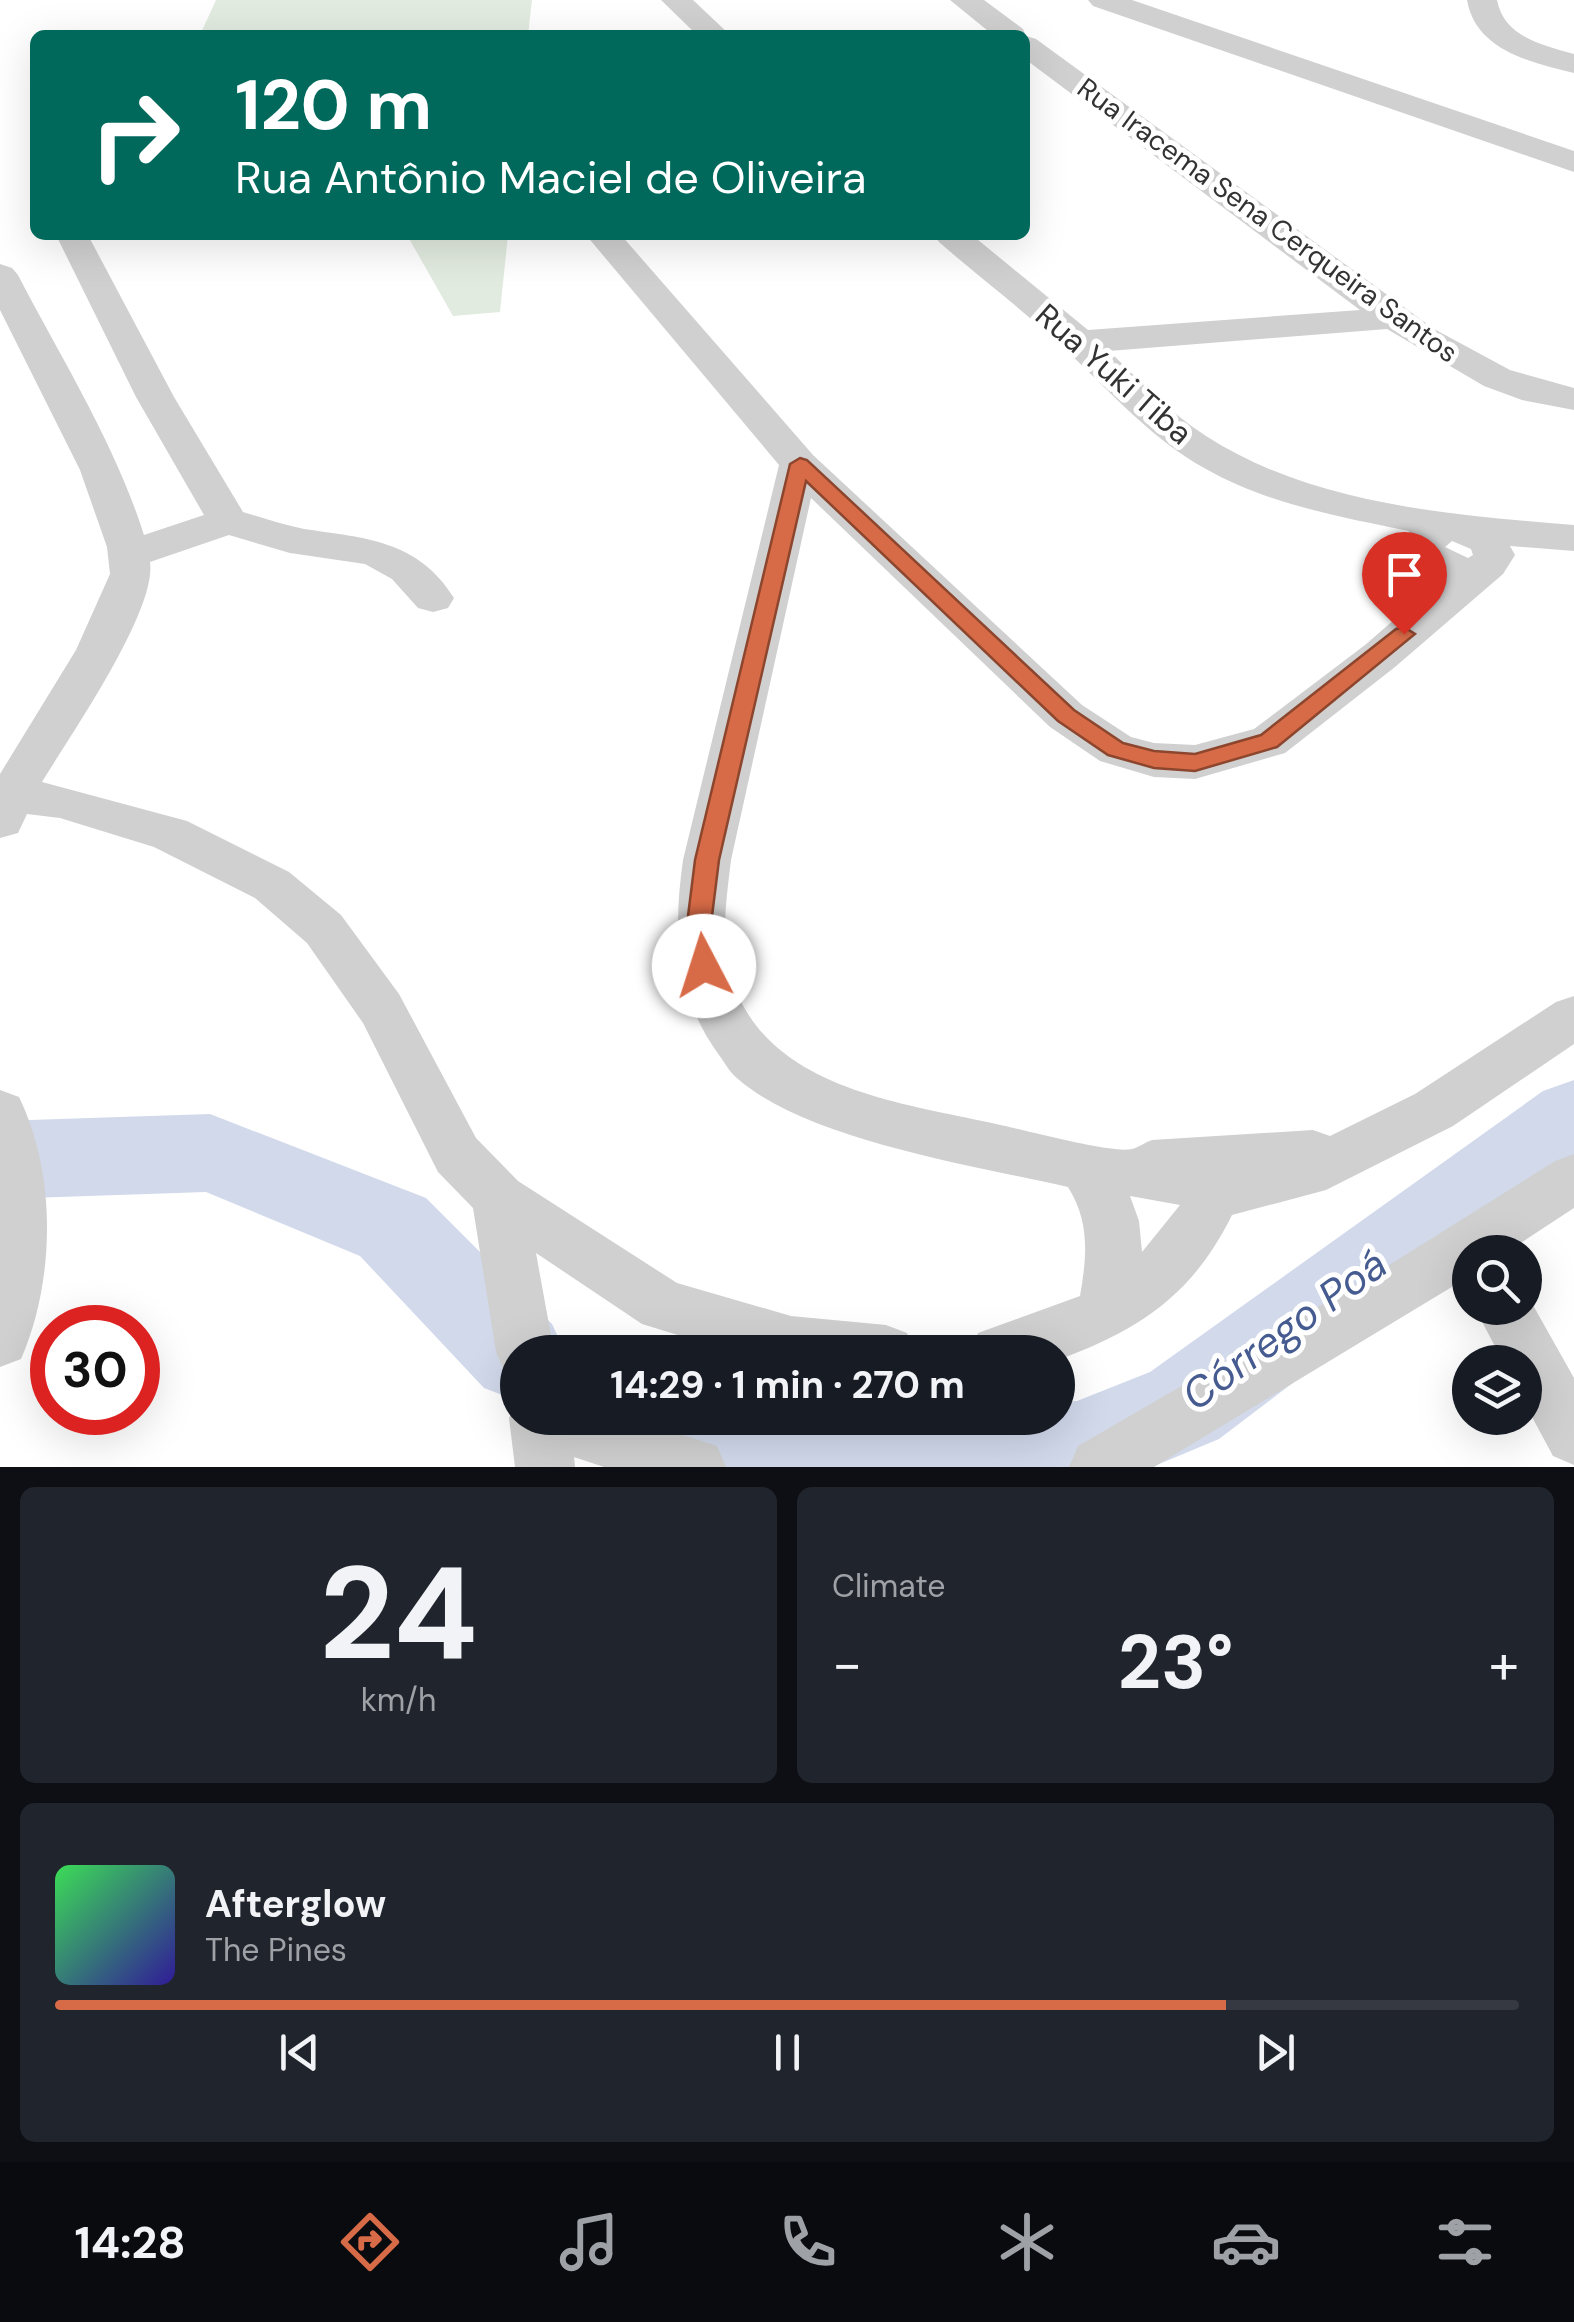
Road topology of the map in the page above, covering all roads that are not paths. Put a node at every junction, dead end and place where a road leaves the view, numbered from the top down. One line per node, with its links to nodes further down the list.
1 (676, 0): 5 (street)
2 (965, 0): 6 (street)
3 (1103, 0): 9 (street)
4 (1482, 0): 8 (street)
5 (709, 30)
6 (1005, 30)
7 (1030, 48): 14 (street, Rua Iracema Sena Cerqueira Santos)
8 (1574, 64)
9 (1574, 162)
10 (73, 240): 18 (street)
11 (607, 240): 17 (street)
12 (957, 240): 15 (street, Rua Yuki Tiba)
13 (0, 275): 22 (street)
14 (1396, 318): 15 (street); 16 (street, Rua Iracema Sena Cerqueira Santos)
15 (1079, 342): 20 (street, Rua Yuki Tiba)
16 (1574, 400)
17 (800, 464): 25 (street); 30 (street)
18 (228, 521): 22 (street); 24 (street)
19 (1574, 538): 20 (street)
20 (1445, 542): 23 (street); 25 (street)
21 (1574, 552): 23 (street)
22 (130, 554): 26 (street)
23 (1484, 567): 25 (street)
24 (434, 598)
25 (1380, 656)
26 (5, 809): 33 (street)
27 (1574, 1017): 29 (street)
28 (0, 1113): 41 (street)
29 (1350, 1151): 30 (street); 32 (street)
30 (1085, 1167): 32 (street); 36 (street)
31 (1574, 1178): 34 (street)
32 (1214, 1195): 36 (street)
33 (502, 1220): 38 (street); 39 (street)
34 (1494, 1235)
35 (1452, 1261): 47 (street)
36 (1105, 1315): 40 (street)
37 (1513, 1325): 44 (street)
38 (523, 1335)
39 (767, 1335)
40 (1056, 1335)
41 (0, 1340)
42 (541, 1435): 45 (street)
43 (593, 1435): 46 (street)
44 (1574, 1436)
45 (546, 1467)
46 (696, 1467)
47 (1099, 1467)

